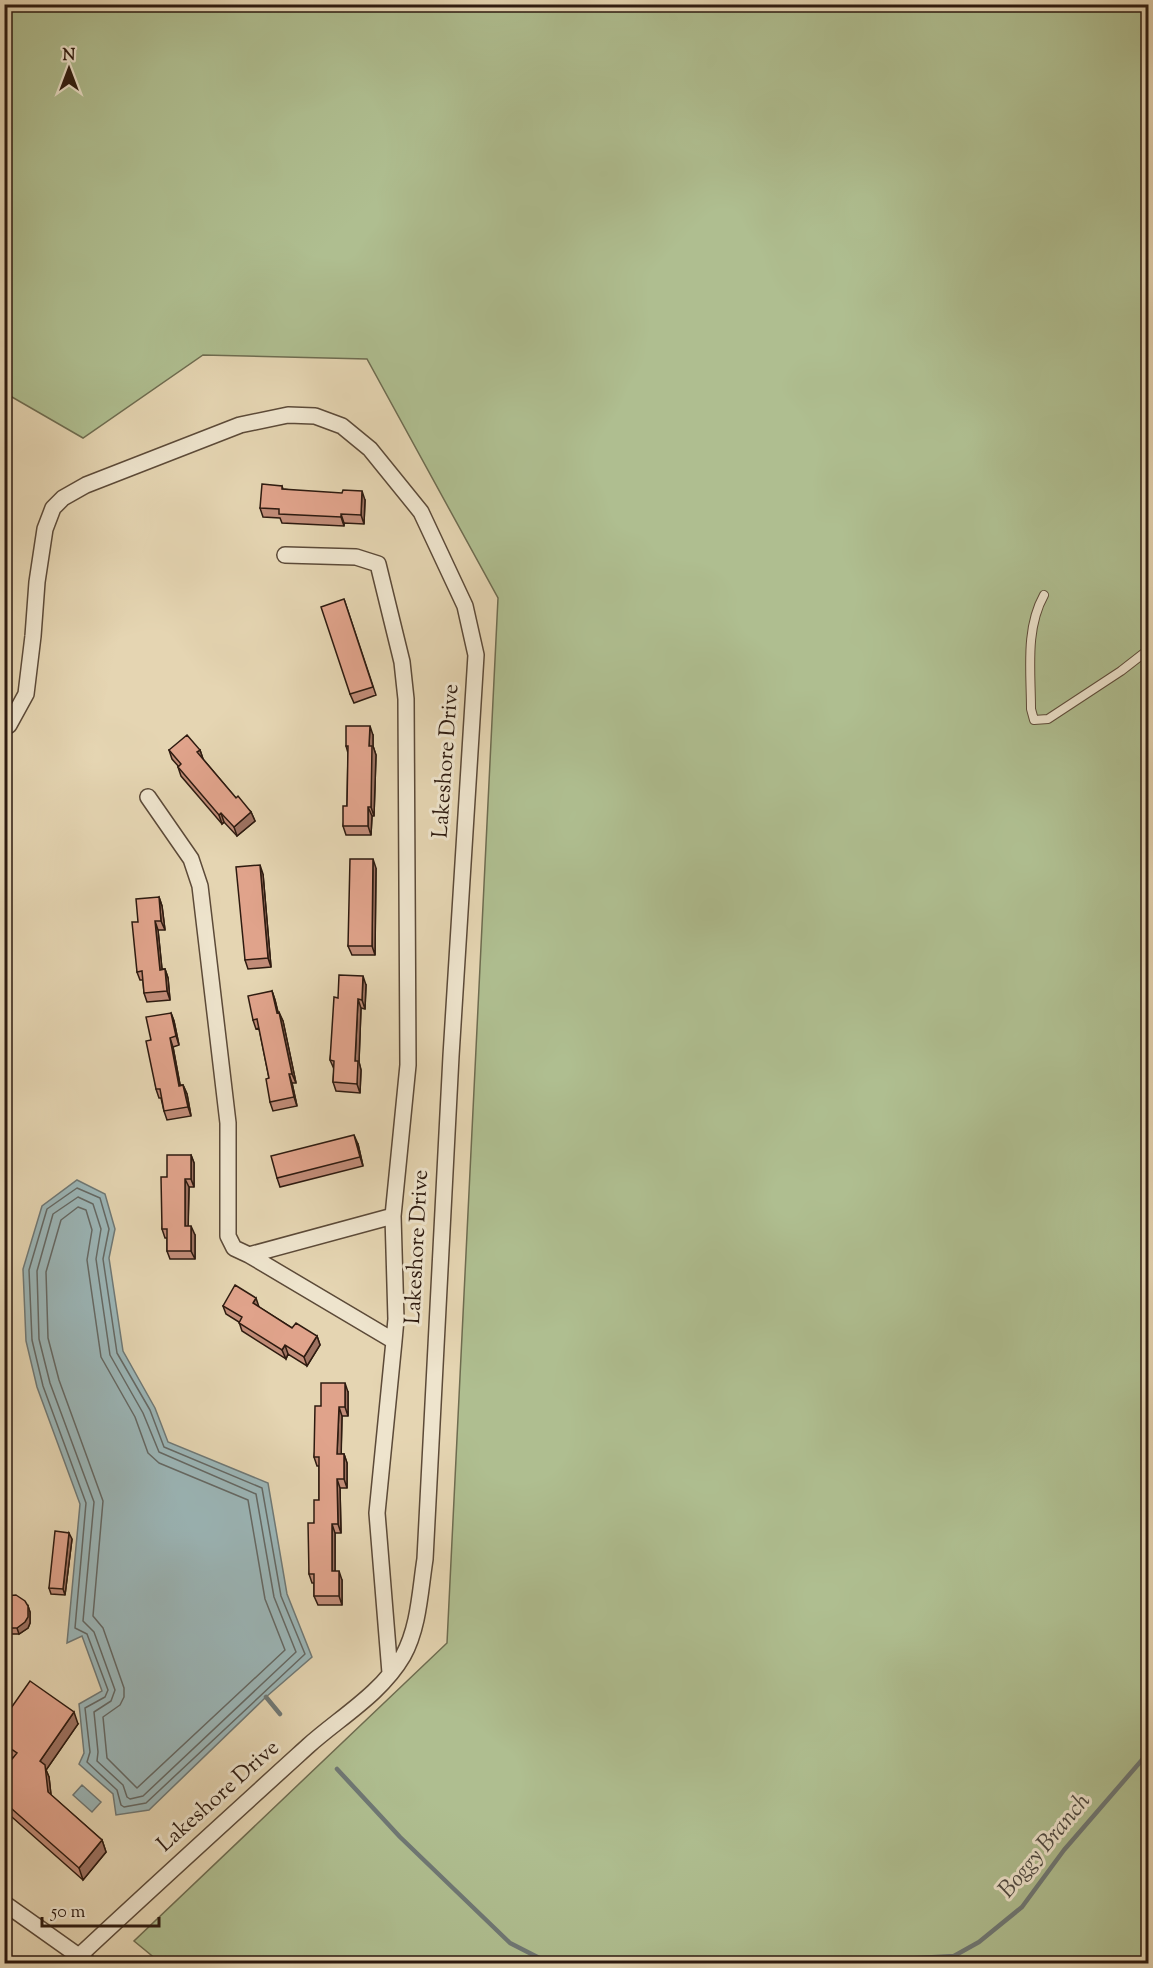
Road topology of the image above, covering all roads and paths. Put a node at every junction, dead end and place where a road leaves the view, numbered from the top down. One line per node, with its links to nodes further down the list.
1 (285, 555): 6 (street, Lakeshore Drive)
2 (1044, 595): 3 (lane)
3 (1149, 650)
4 (4, 728): 9 (street, Lakeshore Drive)
5 (148, 797): 7 (street, Lakeshore Drive)
6 (393, 1216): 7 (street, Lakeshore Drive); 8 (street, Lakeshore Drive)
7 (249, 1255): 8 (street, Lakeshore Drive)
8 (394, 1341): 9 (street, Lakeshore Drive)
9 (390, 1673): 11 (street, Lakeshore Drive)
10 (4, 1903): 11 (street)
11 (85, 1960)

